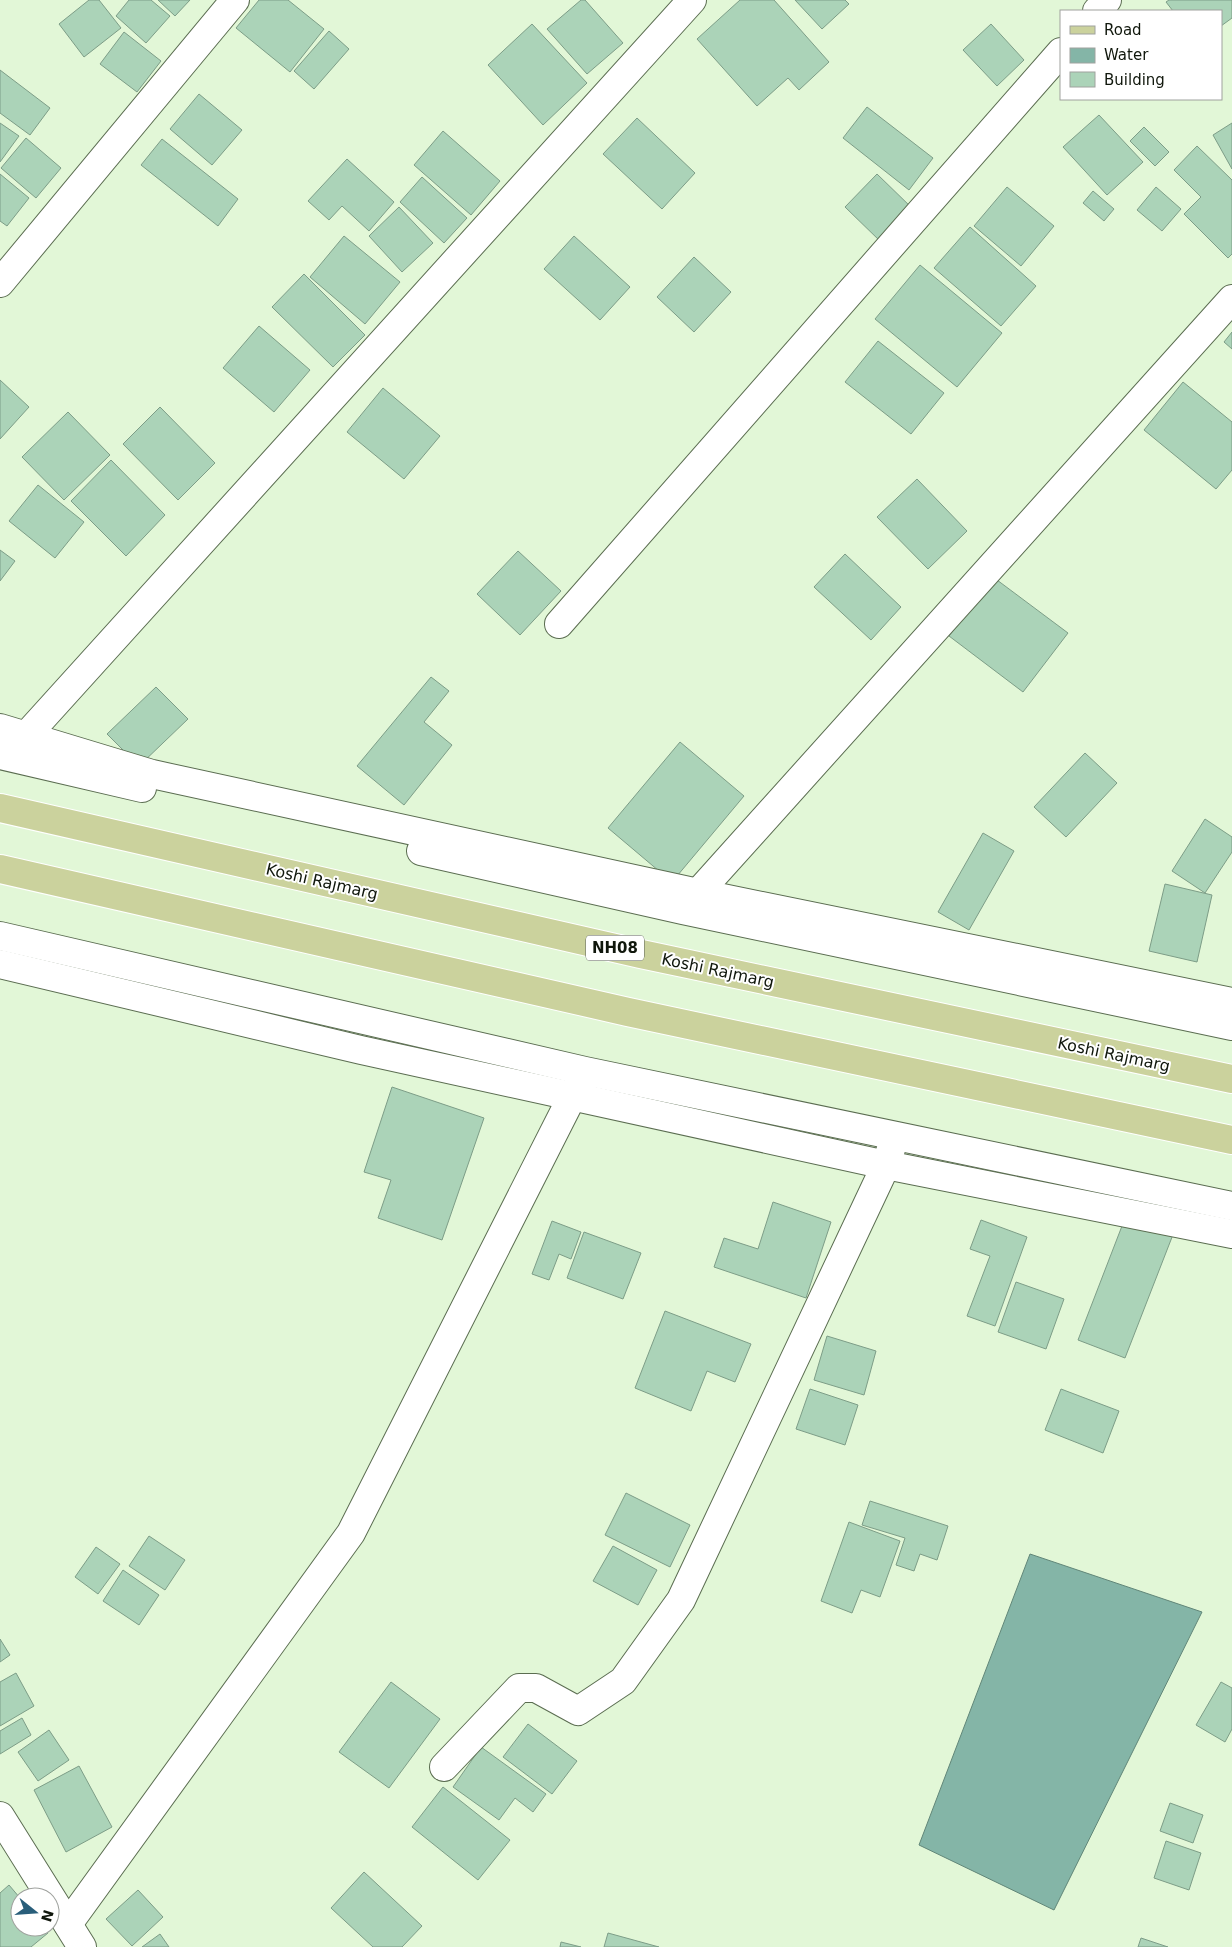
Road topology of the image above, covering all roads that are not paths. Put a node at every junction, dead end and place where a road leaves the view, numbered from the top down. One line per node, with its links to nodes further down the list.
1 (235, 0): 6 (street)
2 (692, 0): 10 (street)
3 (1107, 0): 4 (street)
4 (1098, 10)
5 (1060, 53): 8 (street)
6 (0, 283)
7 (1232, 299): 14 (street)
8 (559, 624)
9 (0, 728): 10 (street)
10 (27, 736): 11 (street); 14 (street)
11 (3, 757): 14 (street)
12 (0, 808): 20 (main road, Koshi Rajmarg / NH08)
13 (0, 869): 23 (main road)
14 (690, 901): 17 (street); 18 (street)
15 (0, 936): 19 (street)
16 (0, 964): 21 (street)
17 (1232, 1002)
18 (1232, 1026)
19 (585, 1071): 21 (street); 22 (street)
20 (1232, 1079)
21 (573, 1096): 24 (street); 29 (street)
22 (896, 1136): 24 (street); 25 (street)
23 (1232, 1140)
24 (886, 1165): 26 (street); 27 (street)
25 (1232, 1206)
26 (1232, 1234)
27 (444, 1767)
28 (0, 1816): 29 (street)
29 (68, 1924): 30 (street)
30 (82, 1947)

